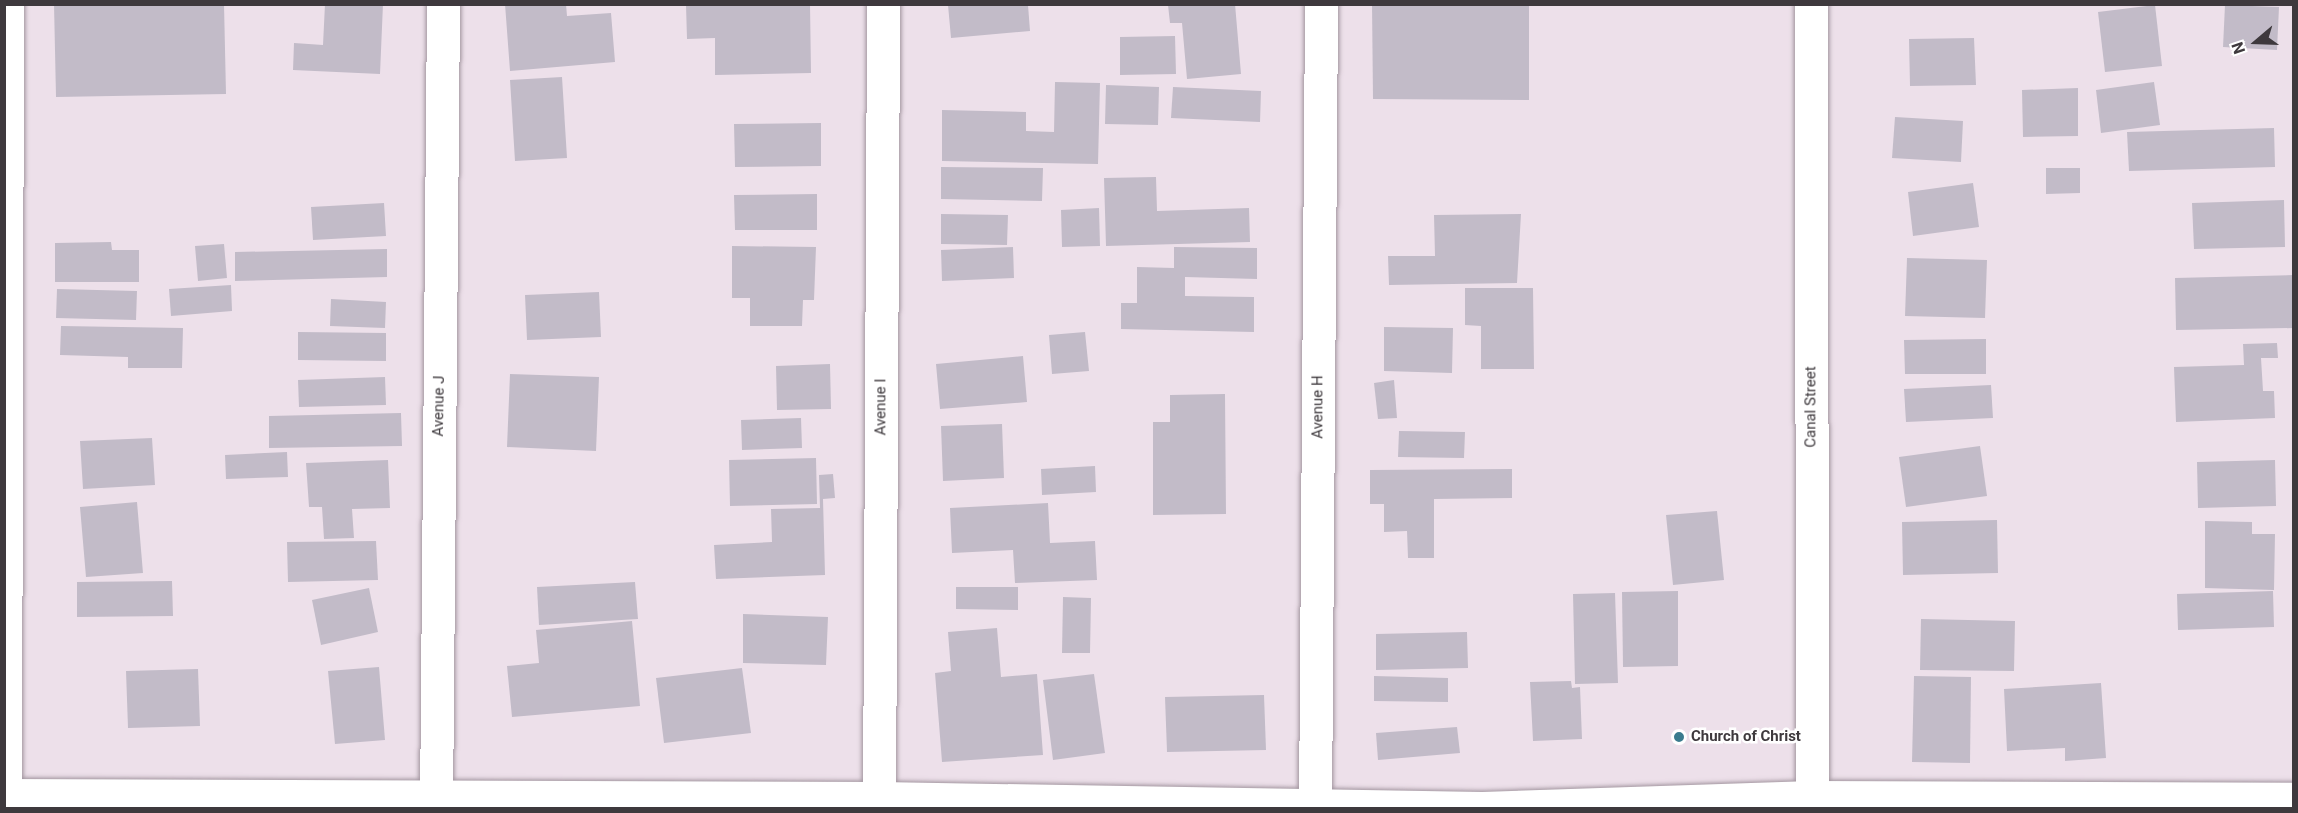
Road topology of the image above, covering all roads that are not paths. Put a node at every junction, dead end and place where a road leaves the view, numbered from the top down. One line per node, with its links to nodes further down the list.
1 (7, 4): 6 (street)
2 (443, 4): 8 (street, Avenue J)
3 (883, 4): 9 (street, Avenue I)
4 (1321, 4): 11 (street, Avenue H)
5 (1811, 4): 10 (street, Canal Street)
6 (5, 799): 8 (street)
7 (2294, 799): 10 (street)
8 (436, 803): 9 (street)
9 (879, 803): 11 (street)
10 (1812, 803): 11 (street)
11 (1315, 807)

